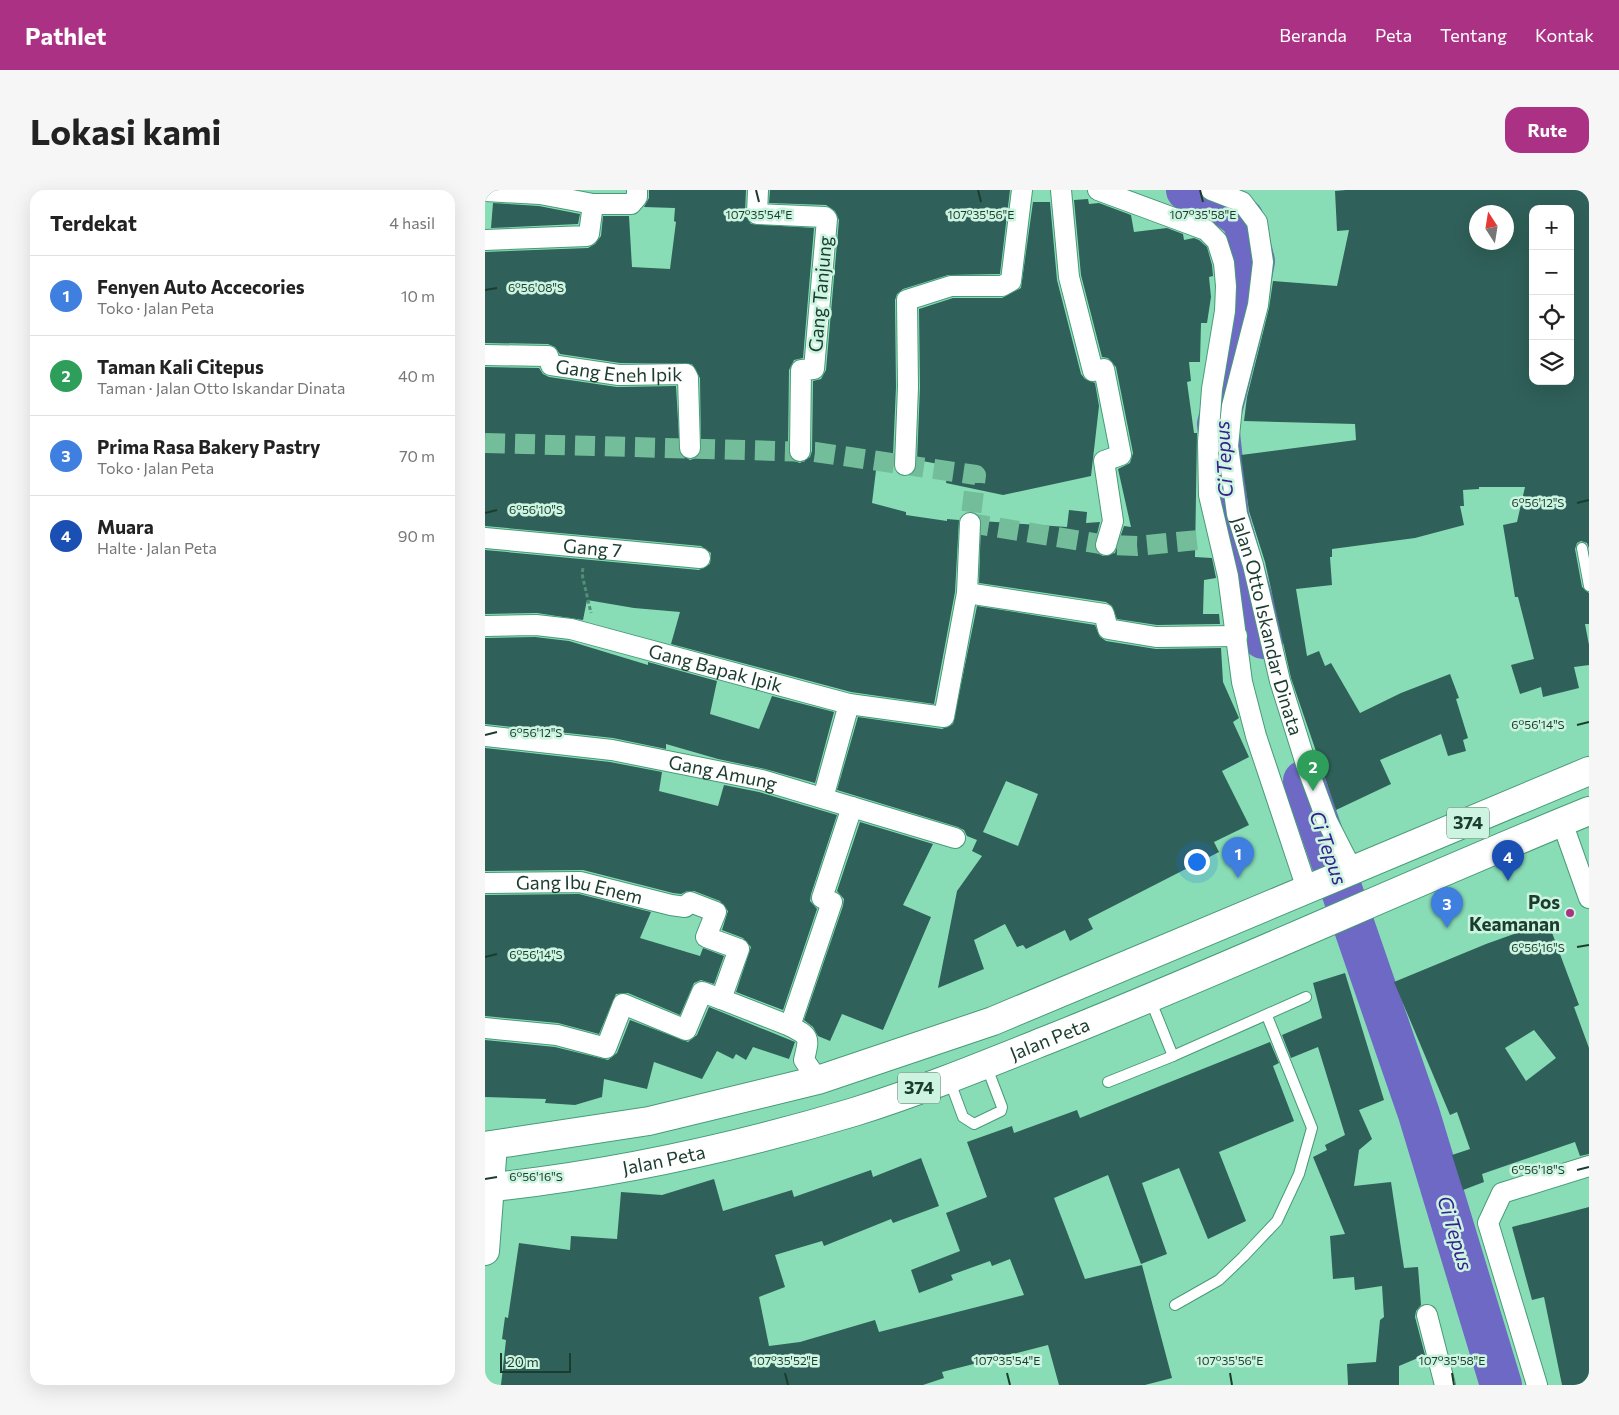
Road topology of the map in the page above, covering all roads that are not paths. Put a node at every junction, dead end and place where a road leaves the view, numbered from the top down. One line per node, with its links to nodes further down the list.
1 (637, 190): 8 (street)
2 (758, 190): 12 (street, Gang Tanjung)
3 (1022, 190): 13 (street)
4 (1061, 190): 16 (street)
5 (1098, 190): 22 (street)
6 (1211, 190): 31 (street, Jalan Otto Iskandar Dinata)
7 (485, 191): 8 (street)
8 (593, 204): 9 (street)
9 (485, 240)
10 (485, 355): 11 (street, Gang Eneh Ipik)
11 (690, 448)
12 (800, 451)
13 (905, 465)
14 (970, 523): 20 (street)
15 (485, 538): 18 (street, Gang 7)
16 (1106, 545)
17 (1582, 548): 19 (lane)
18 (700, 558)
19 (1589, 586)
20 (967, 593): 22 (street); 23 (street, Gang Bapak Ipik)
21 (485, 626): 23 (street, Gang Bapak Ipik)
22 (1237, 636): 33 (street)
23 (849, 704): 26 (street)
24 (485, 736): 26 (street, Gang Amung)
25 (1589, 771): 31 (main road, Jalan Peta / 374)
26 (823, 798): 27 (street, Gang Amung)
27 (852, 807): 30 (street, Gang Amung); 39 (street)
28 (1589, 811): 29 (main road, Jalan Peta / 374)
29 (1561, 822): 34 (street); 37 (main road, Jalan Peta / 374)
30 (955, 838)
31 (1349, 873): 33 (main road, Jalan Peta / 374)
32 (485, 883): 36 (street, Gang Ibu Enem)
33 (1310, 888): 44 (main road, Jalan Peta / 374)
34 (1589, 898)
35 (1306, 997): 38 (lane)
36 (721, 999): 39 (street); 40 (street)
37 (1150, 999): 41 (lane); 42 (main road, Jalan Peta / 374)
38 (1267, 1016): 41 (lane); 50 (lane)
39 (791, 1026): 44 (street)
40 (485, 1028)
41 (1173, 1056): 45 (lane)
42 (986, 1064): 43 (main road, Jalan Peta / 374); 43 (lane)
43 (948, 1078): 48 (main road, Jalan Peta / 374)
44 (818, 1080): 46 (main road, Jalan Peta / 374)
45 (1108, 1082)
46 (488, 1142): 48 (main road)
47 (1589, 1166): 53 (street)
48 (488, 1188): 49 (main road)
49 (485, 1251)
50 (1175, 1305)
51 (1427, 1315): 52 (street)
52 (1445, 1385)
53 (1537, 1385)

